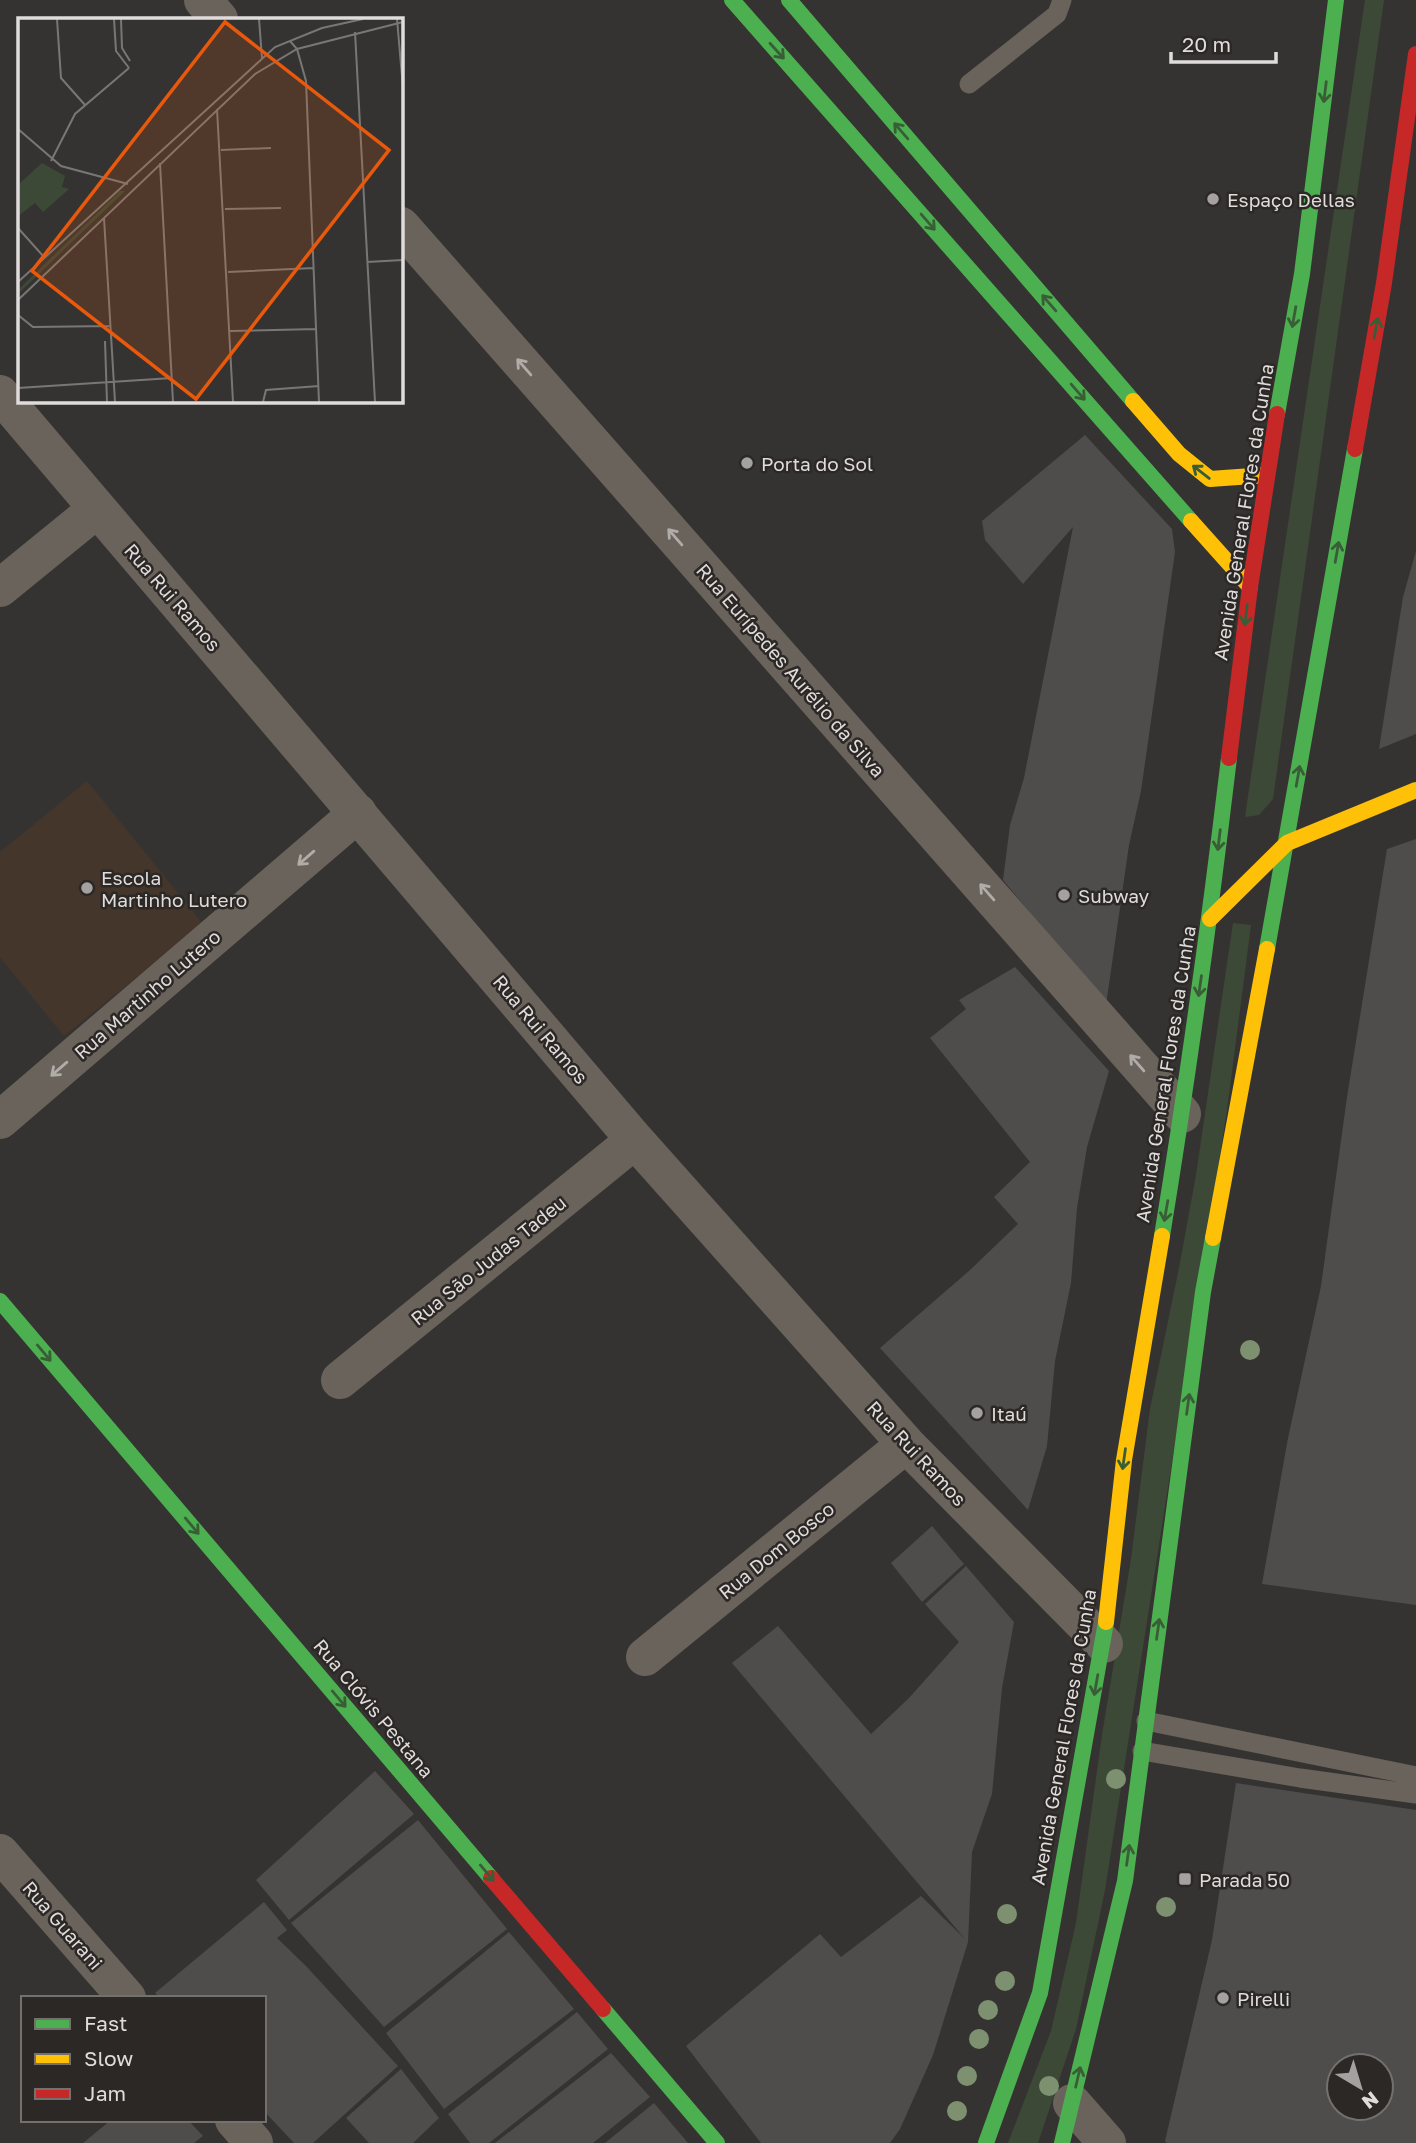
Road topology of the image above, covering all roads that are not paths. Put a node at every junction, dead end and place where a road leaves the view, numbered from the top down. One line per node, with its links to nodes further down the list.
1 (732, 0): 5 (main road)
2 (1062, 0): 7 (lane)
3 (1336, 0): 11 (main road, Avenida General Flores da Cunha, one-way to 11)
4 (787, 6): 5 (main road); 11 (main road, one-way to 4)
5 (760, 32): 13 (main road, one-way to 13)
6 (1416, 54): 8 (main road)
7 (969, 84)
8 (1410, 128): 17 (main road, one-way to 8)
9 (402, 227): 19 (street, Rua Eurípedes Aurélio da Silva, one-way to 9)
10 (0, 394): 12 (street, Rua Rui Ramos)
11 (1266, 475): 13 (main road, Avenida General Flores da Cunha)
12 (97, 509): 14 (street); 16 (street, Rua Rui Ramos)
13 (1250, 587): 18 (main road, Avenida General Flores da Cunha, one-way to 18)
14 (0, 588)
15 (1416, 790): 17 (main road)
16 (358, 813): 20 (street, Rua Martinho Lutero, one-way to 20); 21 (street, Rua Rui Ramos)
17 (1287, 843): 18 (main road); 27 (main road, one-way to 17)
18 (1210, 919): 19 (main road, Avenida General Flores da Cunha, one-way to 19)
19 (1182, 1114): 25 (main road, Avenida General Flores da Cunha, one-way to 25)
20 (0, 1120)
21 (635, 1140): 23 (street, Rua São Judas Tadeu); 24 (street, Rua Rui Ramos)
22 (0, 1301): 36 (main road, Rua Clóvis Pestana, one-way to 36)
23 (340, 1380)
24 (906, 1444): 25 (street, Rua Rui Ramos); 26 (street, Rua Dom Bosco)
25 (1104, 1644): 37 (main road, Avenida General Flores da Cunha, one-way to 37)
26 (645, 1657)
27 (1146, 1721): 28 (main road); 29 (lane)
28 (1142, 1751): 30 (lane); 33 (main road, one-way to 28)
29 (1416, 1776)
30 (1416, 1794)
31 (0, 1853): 32 (street, Rua Guarani)
32 (125, 1996)
33 (1072, 2103): 38 (main road); 39 (street)
34 (236, 2122): 35 (street)
35 (254, 2143)
36 (717, 2143)
37 (986, 2143)
38 (1062, 2143)
39 (1107, 2143)

